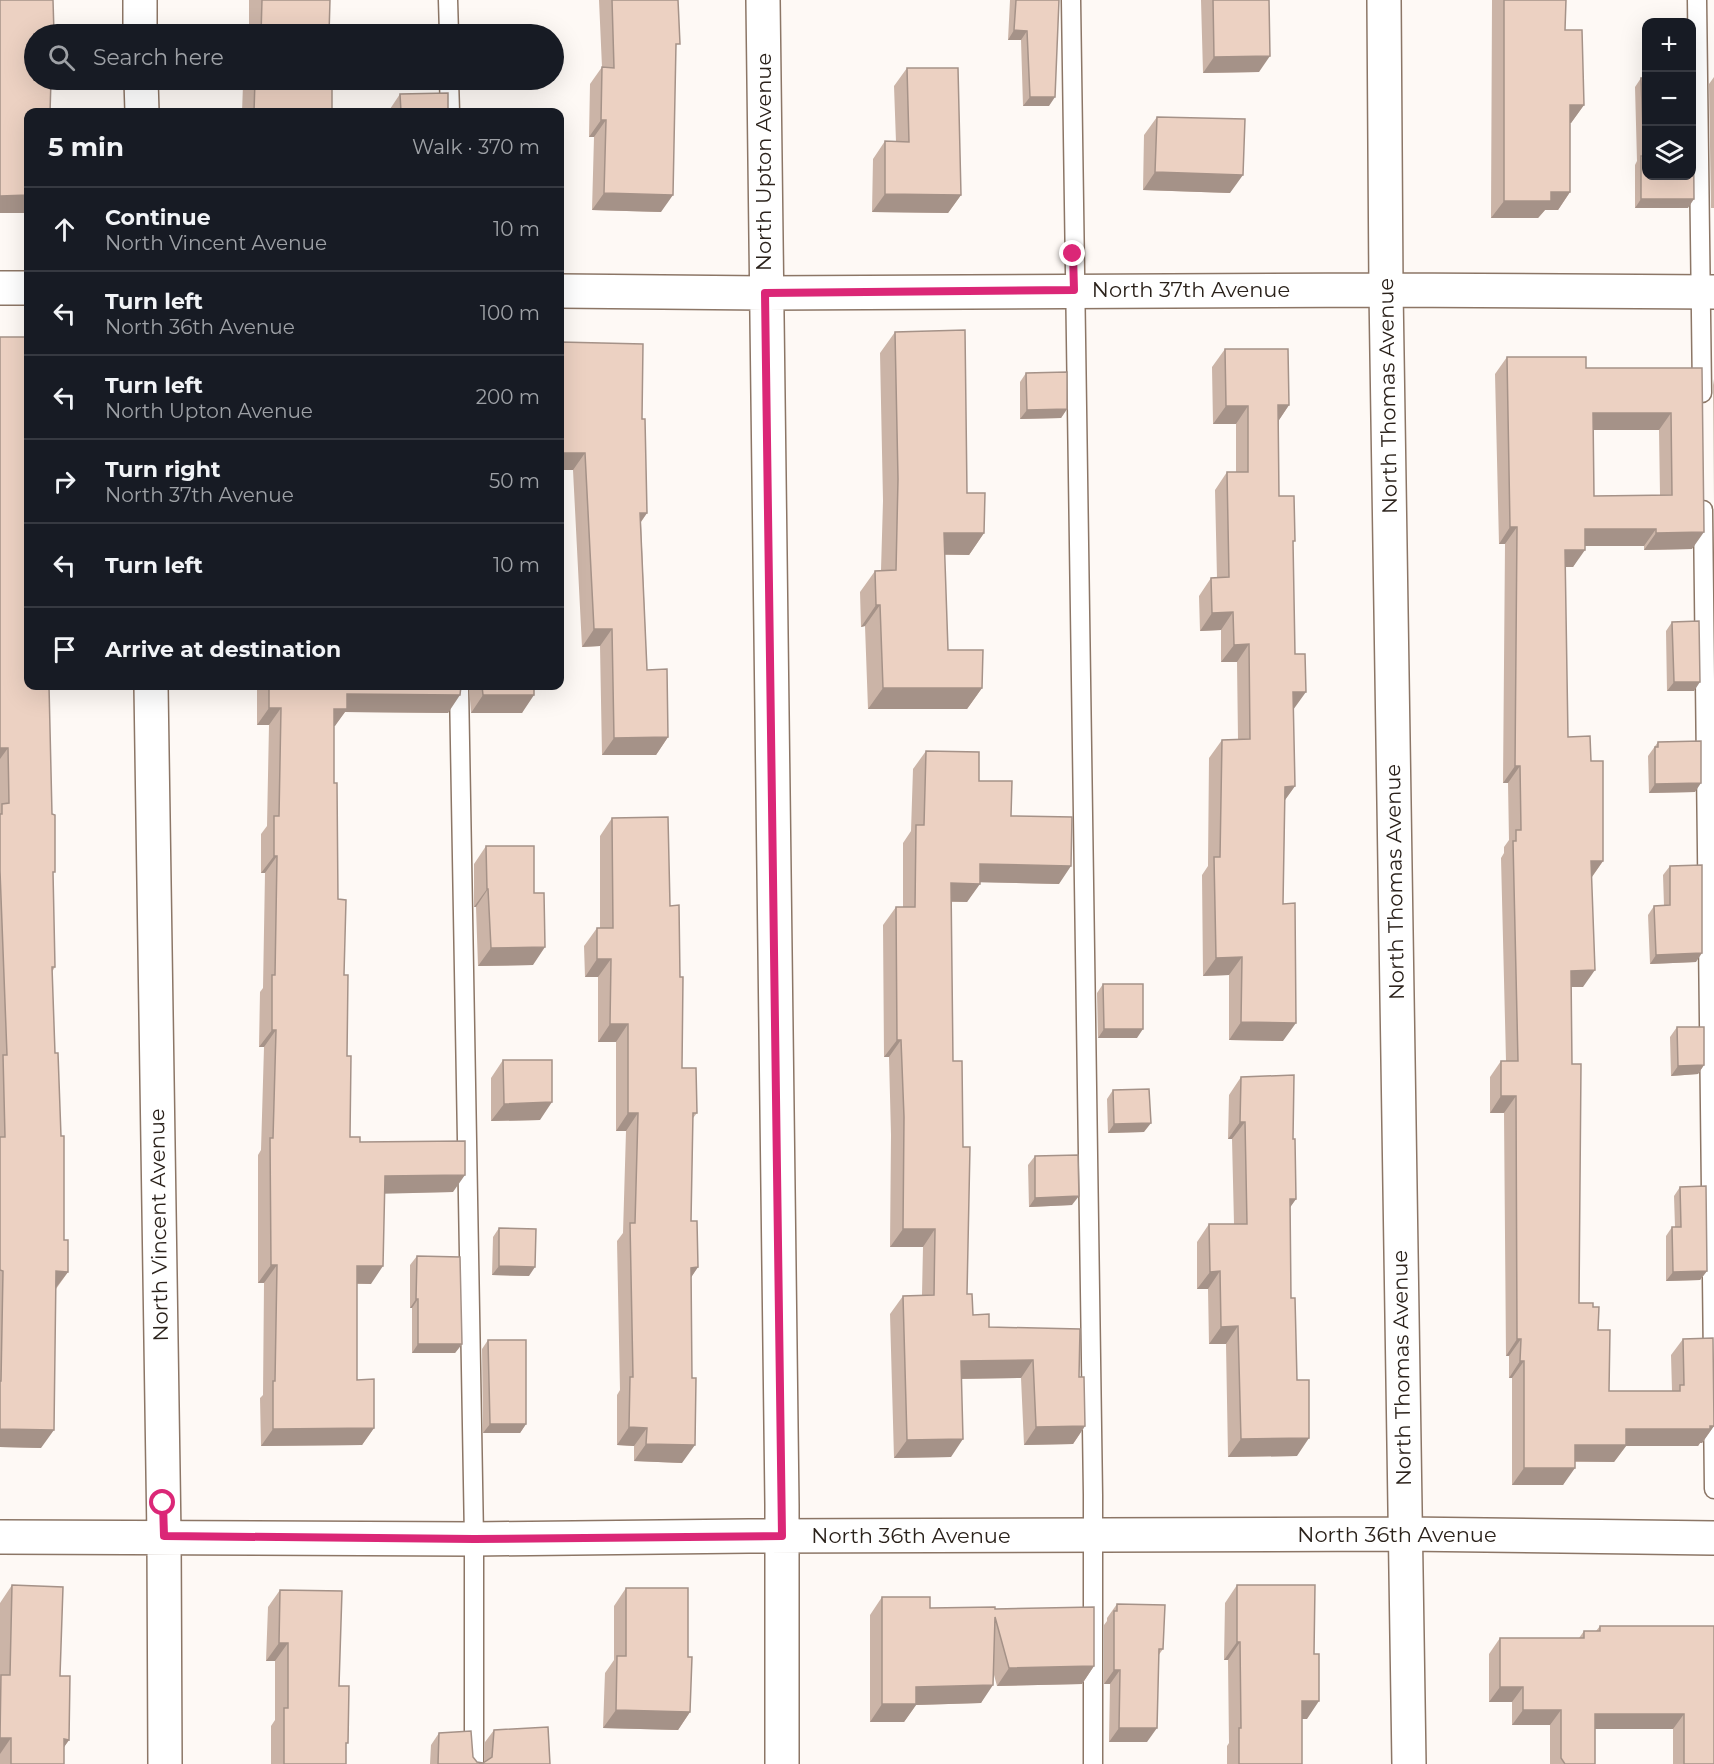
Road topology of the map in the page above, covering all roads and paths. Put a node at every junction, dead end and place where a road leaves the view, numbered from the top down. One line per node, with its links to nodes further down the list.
1 (140, 0): 7 (street)
2 (448, 0): 8 (lane)
3 (763, 0): 19 (street, North Upton Avenue)
4 (1071, 0): 15 (lane)
5 (1383, 0): 16 (street, North Thomas Avenue)
6 (1697, 0): 18 (lane)
7 (140, 24)
8 (449, 24)
9 (141, 90): 11 (street)
10 (449, 90): 12 (lane)
11 (142, 108)
12 (450, 108)
13 (0, 288): 14 (street)
14 (24, 288)
15 (1074, 290): 16 (street, North 37th Avenue); 19 (street, North 37th Avenue); 28 (lane)
16 (1386, 290): 18 (street, North 37th Avenue); 25 (street, North Thomas Avenue)
17 (564, 291): 19 (street, North 37th Avenue)
18 (1707, 292): 20 (lane)
19 (765, 293): 27 (street, North Upton Avenue)
20 (1702, 415)
21 (1703, 487): 24 (lane)
22 (151, 690): 26 (street, North Vincent Avenue)
23 (459, 690): 31 (lane)
24 (1714, 1489)
25 (1405, 1534): 28 (street, North 36th Avenue); 30 (street, North 36th Avenue); 36 (street, North Thomas Avenue)
26 (164, 1536): 29 (street, North 36th Avenue); 31 (street, North 36th Avenue); 32 (street, North Vincent Avenue)
27 (782, 1536): 28 (street, North 36th Avenue); 31 (street, North 36th Avenue); 34 (street, North Upton Avenue)
28 (1093, 1536): 35 (lane)
29 (0, 1537)
30 (1714, 1538)
31 (474, 1539): 33 (lane)
32 (165, 1764)
33 (474, 1764)
34 (782, 1764)
35 (1093, 1764)
36 (1409, 1764)

